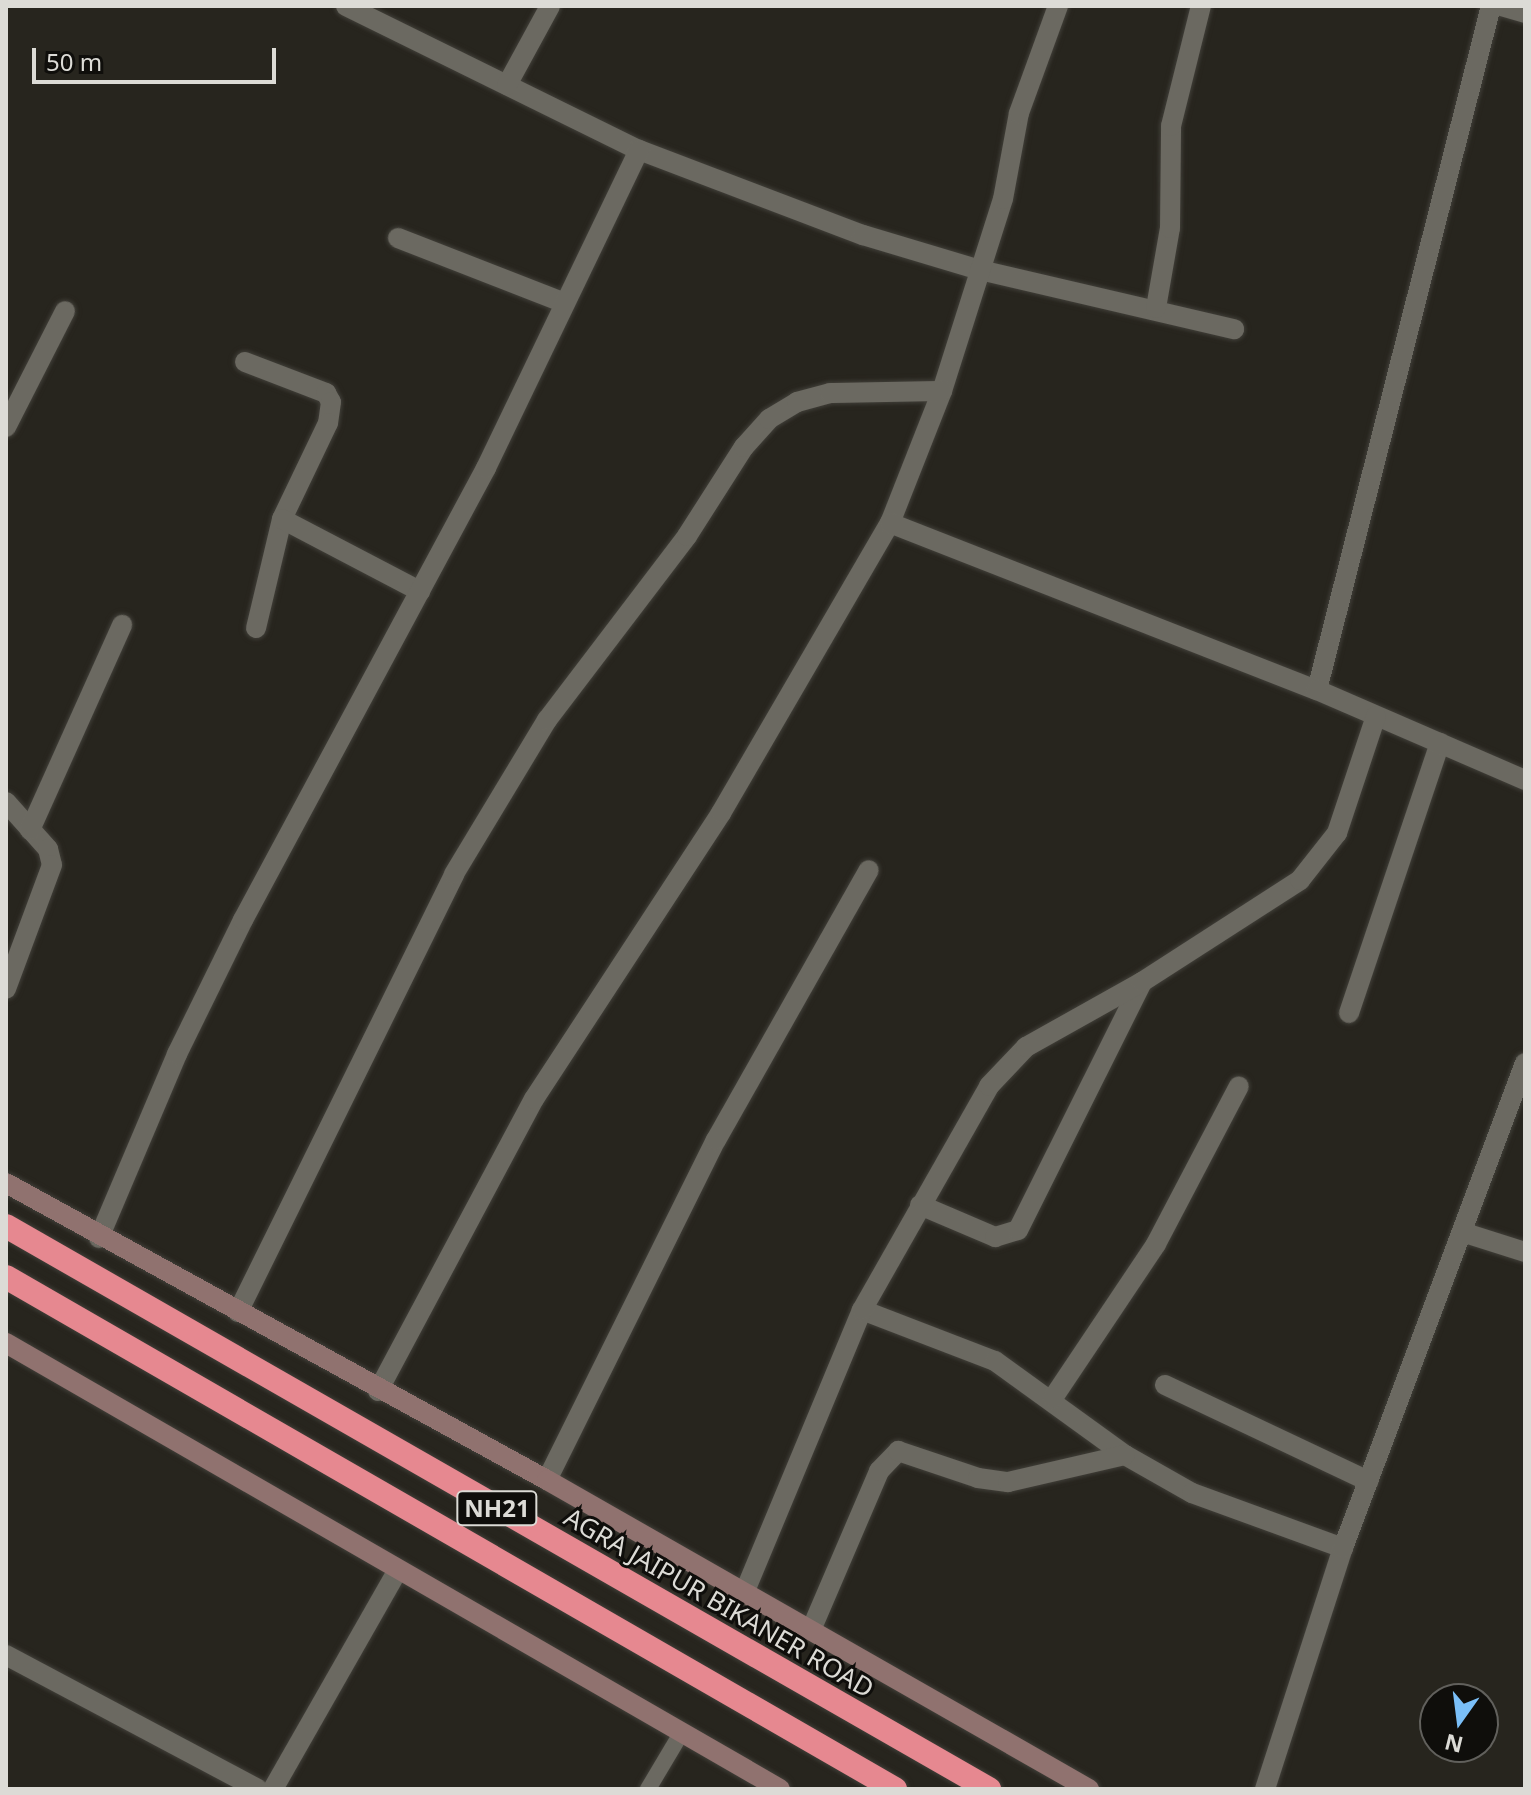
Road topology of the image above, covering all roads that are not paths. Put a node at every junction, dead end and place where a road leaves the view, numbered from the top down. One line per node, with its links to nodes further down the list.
1 (346, 6): 8 (street)
2 (550, 6): 8 (street)
3 (1058, 6): 11 (street)
4 (1201, 6): 13 (street)
5 (1491, 6): 24 (street)
6 (1501, 6): 7 (street)
7 (1525, 13)
8 (507, 85): 9 (street)
9 (639, 150): 11 (street); 12 (street)
10 (398, 238): 12 (street)
11 (980, 270): 13 (street); 17 (street)
12 (565, 303): 21 (street)
13 (1156, 308): 15 (street)
14 (65, 311): 18 (street)
15 (1234, 329)
16 (245, 362): 19 (street)
17 (942, 391): 20 (street); 44 (street)
18 (6, 427)
19 (282, 519): 21 (street); 23 (street)
20 (890, 523): 24 (street); 47 (street)
21 (420, 591): 40 (street)
22 (122, 625): 29 (street)
23 (256, 628)
24 (1317, 690): 25 (street)
25 (1376, 716): 26 (street); 31 (street)
26 (1440, 743): 27 (street); 33 (street)
27 (1525, 780)
28 (6, 802): 29 (street)
29 (30, 830): 32 (street)
30 (869, 870): 50 (street)
31 (1142, 982): 37 (street); 37 (street)
32 (6, 989)
33 (1349, 1013)
34 (1525, 1063): 39 (street)
35 (1239, 1086): 48 (street)
36 (6, 1183): 40 (street)
37 (920, 1205): 43 (street)
38 (6, 1226): 63 (highway, AGRA JAIPUR BIKANER ROAD / NH21)
39 (1462, 1232): 41 (street); 51 (street)
40 (99, 1238): 44 (street)
41 (1525, 1252)
42 (6, 1277): 62 (highway, NH21)
43 (862, 1310): 48 (street); 54 (street)
44 (238, 1312): 47 (street)
45 (6, 1343): 53 (street)
46 (1165, 1385): 51 (street)
47 (378, 1391): 50 (street)
48 (1053, 1398): 49 (street)
49 (1125, 1455): 52 (street); 55 (street)
50 (547, 1480): 54 (street)
51 (1368, 1481): 52 (street)
52 (1343, 1548): 65 (street)
53 (398, 1570): 57 (street); 59 (street)
54 (745, 1591): 55 (street)
55 (811, 1630): 64 (street)
56 (6, 1655): 58 (street)
57 (682, 1732): 60 (lane); 61 (street)
58 (258, 1789)
59 (273, 1789)
60 (648, 1789)
61 (780, 1789)
62 (895, 1789)
63 (989, 1789)
64 (1089, 1789)
65 (1265, 1789)

